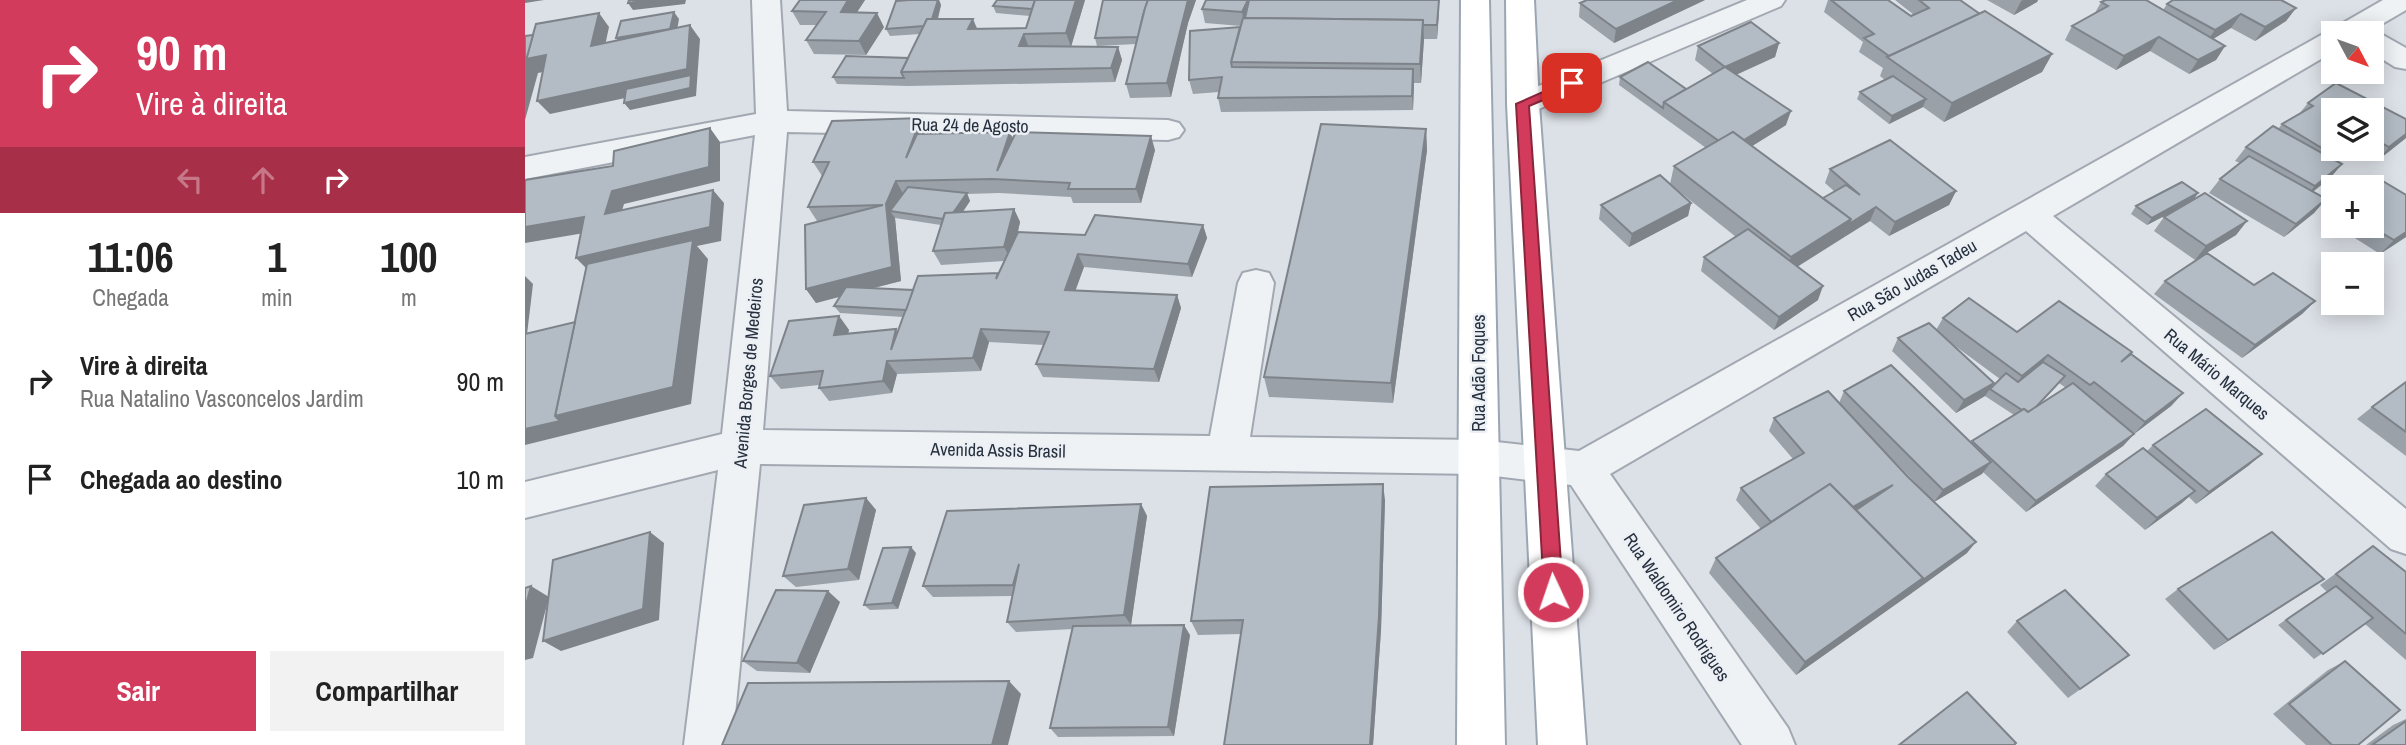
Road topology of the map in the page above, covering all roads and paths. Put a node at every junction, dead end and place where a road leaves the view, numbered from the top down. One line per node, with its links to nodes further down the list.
1 (767, 0): 11 (street, Avenida Borges de Medeiros)
2 (1475, 0): 18 (main road, Rua Adão Foques)
3 (1520, 0): 10 (main road)
4 (1771, 0): 10 (street)
5 (2403, 0): 6 (street, Rua São Judas Tadeu)
6 (2372, 21)
7 (2384, 50): 9 (street)
8 (2321, 52): 14 (street, Rua São Judas Tadeu)
9 (2406, 60)
10 (1523, 104): 19 (main road)
11 (772, 121): 12 (street, Rua 24 de Agosto); 13 (street, Rua 24 de Agosto); 16 (street, Avenida Borges de Medeiros)
12 (1168, 130)
13 (525, 168)
14 (2027, 214): 19 (street, Rua São Judas Tadeu); 21 (street, Rua Mário Marques)
15 (1256, 283): 17 (street)
16 (741, 447): 17 (street, Avenida Assis Brasil); 20 (street, Avenida Assis Brasil); 22 (street, Avenida Borges de Medeiros)
17 (1227, 454): 18 (street, Avenida Assis Brasil)
18 (1478, 457): 19 (street); 23 (main road, Rua Adão Foques)
19 (1565, 467): 24 (main road); 25 (street, Rua Waldomiro Rodrigues)
20 (525, 500)
21 (2406, 535)
22 (708, 745)
23 (1481, 745)
24 (1562, 745)
25 (1771, 745)

